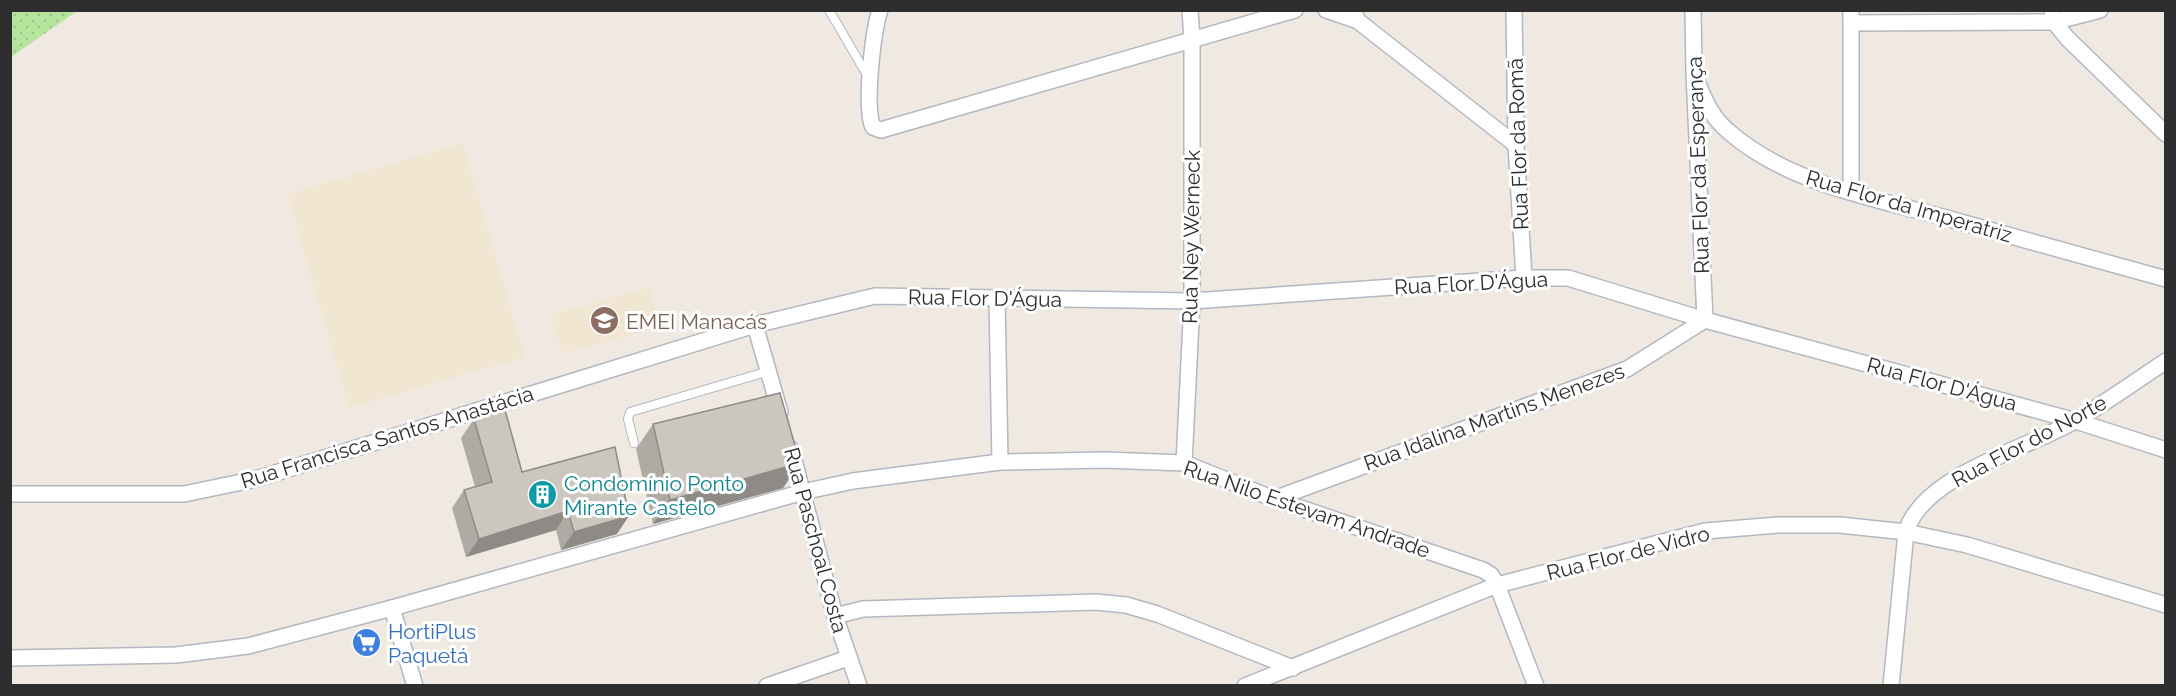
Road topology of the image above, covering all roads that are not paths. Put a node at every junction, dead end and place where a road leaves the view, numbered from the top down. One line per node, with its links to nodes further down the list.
1 (829, 10): 14 (lane)
2 (880, 10): 14 (street)
3 (1190, 10): 12 (street, Rua Ney Werneck)
4 (1295, 10): 12 (street)
5 (1326, 10): 9 (street)
6 (1515, 10): 16 (street, Rua Flor da Romã)
7 (1693, 10): 13 (street, Rua Flor da Esperança)
8 (2100, 10): 10 (street)
9 (1355, 16): 16 (street)
10 (2053, 16): 11 (street); 15 (street)
11 (1851, 17): 17 (street)
12 (1192, 39): 14 (street); 21 (street, Rua Ney Werneck)
13 (1694, 73): 17 (street, Rua Flor da Imperatriz); 22 (street, Rua Flor da Esperança)
14 (871, 82)
15 (2166, 134)
16 (1516, 145): 18 (street, Rua Flor da Romã)
17 (1851, 191): 19 (street, Rua Flor da Imperatriz)
18 (1524, 278): 21 (street, Rua Flor D'Água); 22 (street, Rua Flor D'Água)
19 (2166, 279)
20 (996, 298): 21 (street, Rua Flor D'Água); 23 (street, Rua Flor D'Água); 29 (street)
21 (1192, 301): 30 (street, Rua Ney Werneck)
22 (1705, 320): 26 (street, Rua Flor D'Água); 33 (street, Rua Idalina Martins Menezes)
23 (755, 325): 25 (street, Rua Paschoal Costa); 32 (street, Rua Francisca Santos Anastácia)
24 (2166, 361): 26 (street, Rua Flor do Norte)
25 (769, 371): 27 (lane); 31 (street, Rua Paschoal Costa)
26 (2076, 421): 28 (street, Rua Flor D'Água); 34 (street, Rua Flor do Norte)
27 (634, 443)
28 (2166, 450)
29 (1000, 462): 30 (street, Rua Nilo Estevam Andrade); 31 (street, Rua Nilo Estevam Andrade)
30 (1184, 463): 33 (street, Rua Nilo Estevam Andrade)
31 (803, 492): 37 (street, Rua Nilo Estevam Andrade); 38 (street, Rua Paschoal Costa)
32 (10, 495)
33 (1274, 499): 35 (street, Rua Nilo Estevam Andrade)
34 (1906, 532): 35 (street, Rua Flor de Vidro); 36 (street, Rua Flor de Vidro); 47 (street)
35 (1497, 585): 41 (street, Rua Flor de Vidro); 46 (street)
36 (2166, 605)
37 (392, 608): 39 (street, Rua Nilo Estevam Andrade); 42 (street)
38 (835, 616): 40 (street, Rua Paschoal Costa); 41 (street)
39 (10, 658)
40 (849, 658): 43 (street); 44 (street, Rua Paschoal Costa)
41 (1293, 668): 45 (street, Rua Flor de Vidro)
42 (416, 686)
43 (767, 686)
44 (859, 686)
45 (1245, 686)
46 (1536, 686)
47 (1891, 686)

